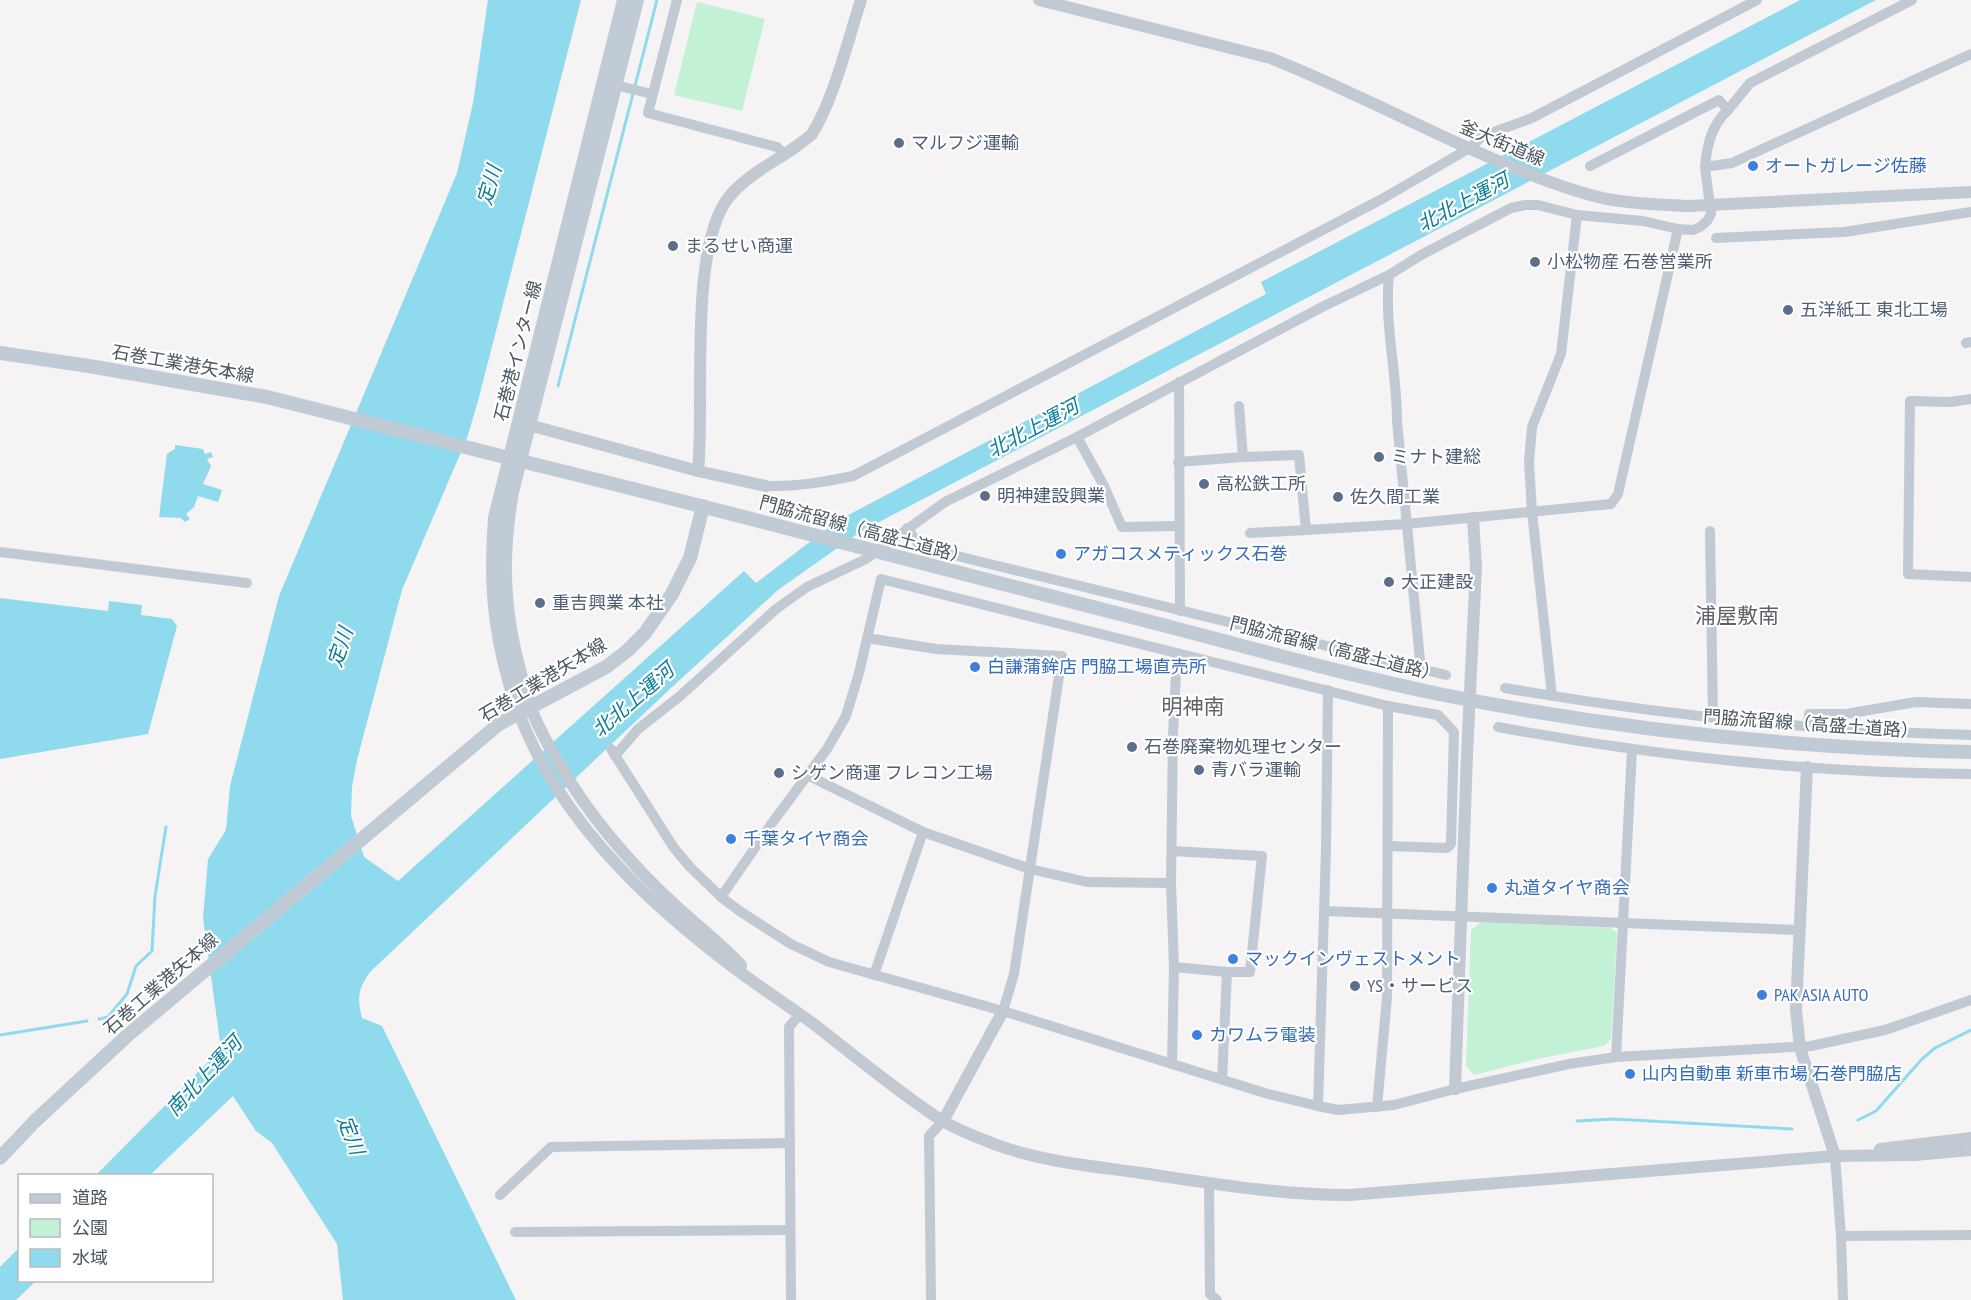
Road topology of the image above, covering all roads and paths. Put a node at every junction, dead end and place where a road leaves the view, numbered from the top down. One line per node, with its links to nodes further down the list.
1 (624, 0): 58 (main road, 石巻港インター線)
2 (637, 0): 10 (main road, 石巻港インター線)
3 (677, 0): 11 (street)
4 (861, 0): 14 (street)
5 (1039, 0): 8 (street, 釜大街道線)
6 (1757, 0): 13 (street)
7 (1912, 0): 12 (street)
8 (1058, 2): 13 (street, 釜大街道線)
9 (1971, 54): 16 (street)
10 (615, 85): 11 (street); 28 (main road, 石巻港インター線)
11 (652, 94): 14 (street)
12 (1728, 110): 15 (street); 16 (street)
13 (1468, 149): 18 (street, 釜大街道線); 33 (street)
14 (784, 154): 32 (street)
15 (1590, 166)
16 (1705, 167): 18 (street)
17 (1971, 192): 18 (street, 釜大街道線)
18 (1710, 205): 21 (street)
19 (1971, 212): 22 (street)
20 (1577, 215): 21 (street); 23 (street); 35 (street)
21 (1678, 229): 35 (street)
22 (1716, 238)
23 (1389, 275): 25 (street); 37 (street)
24 (0, 353): 34 (main road, 石巻工業港矢本線, bridge)
25 (1179, 382): 29 (street); 31 (street)
26 (1971, 399): 45 (street)
27 (1239, 406): 30 (street)
28 (529, 425): 32 (street); 58 (main road, 石巻港インター線)
29 (1077, 437): 38 (street); 39 (street)
30 (1243, 457): 31 (street); 40 (street)
31 (1178, 462): 38 (street)
32 (698, 471): 33 (street)
33 (766, 486)
34 (703, 506): 43 (main road, 門脇流留線（高盛土道路）); 58 (main road, 石巻工業港矢本線)
35 (1532, 512): 36 (street); 54 (street)
36 (1473, 518): 37 (street); 55 (street)
37 (1406, 524): 40 (street); 50 (street)
38 (1179, 526): 47 (street)
39 (907, 528): 43 (street); 47 (street)
40 (1306, 530): 42 (street)
41 (1710, 531): 59 (street)
42 (1250, 533)
43 (876, 551): 55 (main road, 門脇流留線（高盛土道路）); 73 (street)
44 (0, 552): 46 (street)
45 (1971, 577)
46 (247, 583)
47 (1180, 610): 50 (street)
48 (867, 638): 49 (street); 67 (street); 71 (street)
49 (1177, 652): 53 (street); 70 (street)
50 (1421, 670): 51 (street)
51 (1446, 675)
52 (1504, 688): 54 (street)
53 (1328, 690): 57 (street); 74 (street)
54 (1552, 696): 59 (street)
55 (1469, 699): 64 (main road, 門脇流留線（高盛土道路）); 76 (street)
56 (1971, 704): 60 (street)
57 (1388, 706): 69 (street); 69 (street)
58 (524, 710): 82 (street); 82 (street); 98 (main road, 石巻工業港矢本線)
59 (1713, 718): 60 (street)
60 (1808, 726): 62 (street)
61 (1498, 727): 63 (street)
62 (1971, 735)
63 (1632, 750): 65 (street); 77 (street)
64 (1971, 752)
65 (1807, 767): 66 (street); 78 (street)
66 (1971, 774)
67 (807, 775): 68 (street); 73 (street)
68 (923, 832): 71 (street); 81 (street)
69 (1388, 846): 75 (street)
70 (1172, 851): 72 (street); 80 (street)
71 (1030, 868): 72 (street); 84 (street)
72 (1171, 883): 79 (street)
73 (722, 897): 81 (street)
74 (1325, 911): 75 (street); 91 (street)
75 (1388, 915): 76 (street); 92 (street)
76 (1461, 917): 77 (street); 90 (street)
77 (1623, 922): 78 (street); 87 (street)
78 (1798, 930): 86 (street)
79 (1174, 967): 80 (street); 88 (street)
80 (1227, 972): 89 (street)
81 (874, 975): 84 (street)
82 (761, 986): 85 (street)
83 (1971, 1000): 86 (street)
84 (1003, 1011): 88 (street); 93 (street)
85 (800, 1014): 93 (street); 95 (street)
86 (1800, 1048): 87 (street); 97 (street)
87 (1616, 1057): 90 (street)
88 (1172, 1064): 89 (street)
89 (1222, 1080): 91 (street)
90 (1455, 1089): 92 (street)
91 (1318, 1107): 92 (street)
92 (1377, 1107)
93 (943, 1121): 99 (street); 106 (street)
94 (1971, 1138): 97 (street)
95 (789, 1143): 100 (street); 101 (street)
96 (1971, 1150): 97 (street)
97 (1834, 1156): 99 (street); 104 (street)
98 (0, 1158)
99 (1209, 1183): 107 (street)
100 (500, 1195)
101 (790, 1230): 102 (street); 105 (street)
102 (515, 1232)
103 (1971, 1235): 104 (street)
104 (1841, 1236): 108 (street)
105 (791, 1300)
106 (931, 1300)
107 (1216, 1300)
108 (1843, 1300)

